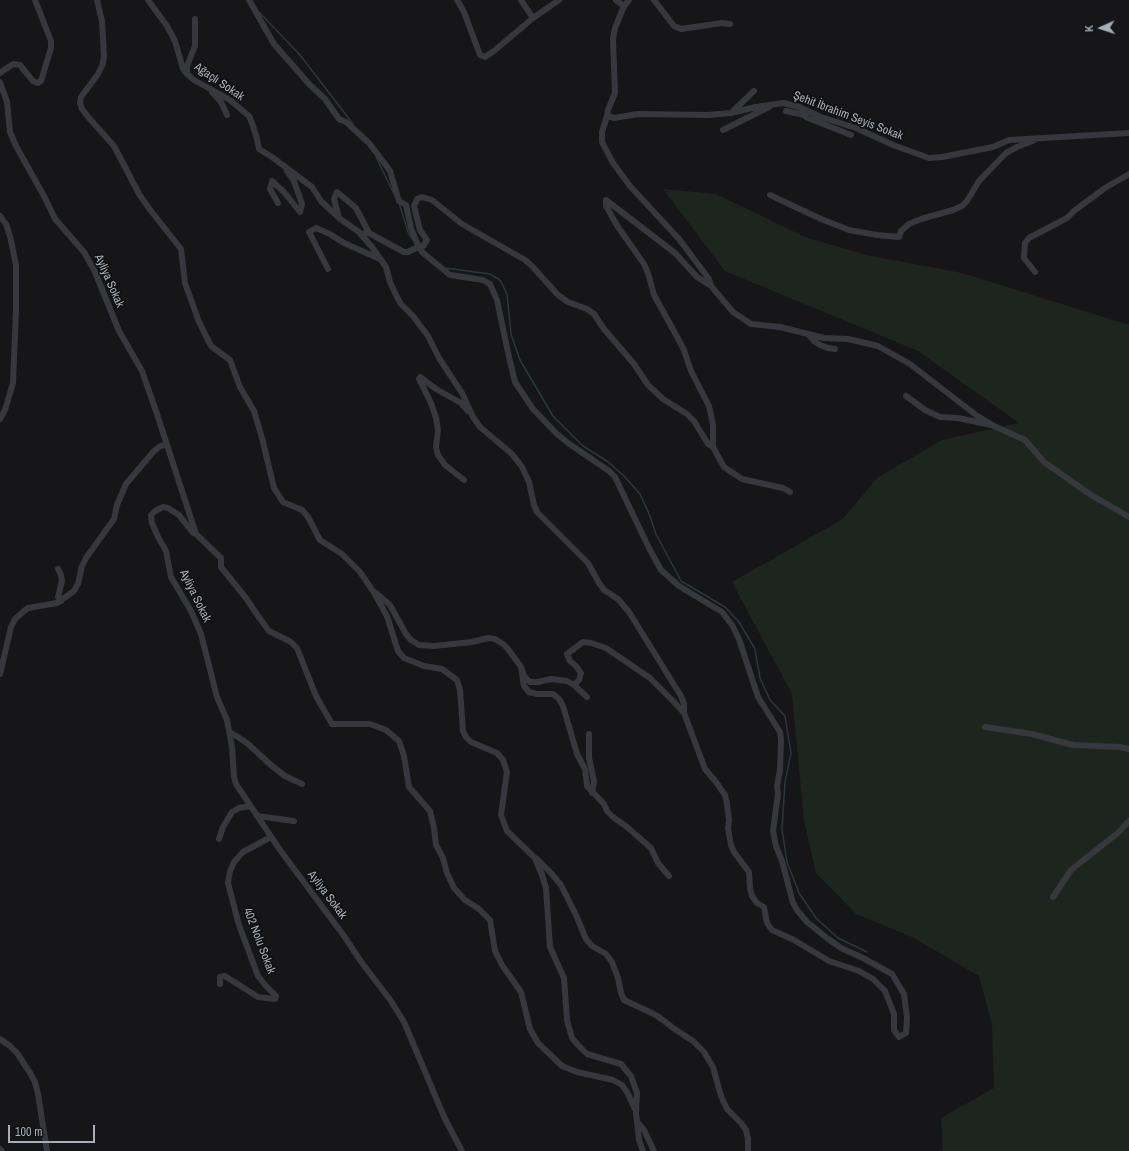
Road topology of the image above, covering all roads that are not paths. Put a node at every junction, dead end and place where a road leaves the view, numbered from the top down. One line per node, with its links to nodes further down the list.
1 (35, 0): 15 (street)
2 (97, 0): 55 (street)
3 (148, 0): 16 (street, Ağaçlı Sokak)
4 (249, 0): 61 (street)
5 (457, 0): 12 (street)
6 (521, 0): 12 (street)
7 (559, 0): 12 (street)
8 (616, 0): 11 (street)
9 (629, 0): 11 (street)
10 (654, 0): 14 (street)
11 (624, 6): 25 (street)
12 (533, 18)
13 (195, 19): 16 (street)
14 (730, 24)
15 (0, 73)
16 (187, 74): 18 (street, Ağaçlı Sokak)
17 (0, 82): 48 (street, Ayliya Sokak)
18 (208, 88): 24 (street); 30 (street, Ağaçlı Sokak)
19 (754, 91): 23 (street)
20 (776, 104): 22 (street, Şehit İbrahim Seyis Sokak); 23 (street, Şehit İbrahim Seyis Sokak); 26 (street)
21 (786, 111): 22 (street)
22 (806, 111): 28 (street); 29 (street, Şehit İbrahim Seyis Sokak)
23 (731, 113): 25 (street, Şehit İbrahim Seyis Sokak)
24 (227, 115)
25 (607, 116): 41 (street)
26 (723, 130)
27 (1129, 133): 29 (street, Şehit İbrahim Seyis Sokak)
28 (851, 135)
29 (1043, 137): 32 (street)
30 (285, 168): 33 (street); 35 (street, Ağaçlı Sokak)
31 (1129, 174): 40 (street)
32 (770, 194)
33 (278, 203)
34 (0, 216): 46 (street)
35 (340, 218): 36 (street, Ağaçlı Sokak); 37 (street)
36 (359, 232): 37 (street); 38 (street, Ağaçlı Sokak)
37 (369, 233): 49 (street, bridge)
38 (382, 260): 39 (street); 45 (street, Ağaçlı Sokak)
39 (328, 269)
40 (1035, 272)
41 (711, 286): 42 (street); 49 (street)
42 (809, 335): 43 (street); 47 (street)
43 (836, 348)
44 (906, 396): 47 (street)
45 (473, 417): 50 (street); 61 (street)
46 (0, 419)
47 (994, 426): 52 (street)
48 (166, 444): 53 (street, Ayliya Sokak); 56 (street)
49 (713, 447): 51 (street)
50 (464, 480)
51 (790, 492)
52 (1129, 517)
53 (196, 534): 63 (street, Ayliya Sokak); 79 (street)
54 (58, 569): 56 (street)
55 (373, 591): 57 (street); 74 (street)
56 (61, 601): 58 (street)
57 (521, 667): 59 (street); 67 (street)
58 (0, 674)
59 (574, 685): 60 (street); 61 (street)
60 (587, 697)
61 (684, 713)
62 (985, 727): 65 (street)
63 (230, 732): 66 (street); 68 (street, Ayliya Sokak)
64 (589, 734): 67 (street)
65 (1129, 749)
66 (302, 784)
67 (592, 792): 75 (street)
68 (250, 806): 69 (street, Ayliya Sokak); 73 (street)
69 (257, 816): 70 (street); 72 (street, Ayliya Sokak)
70 (294, 821)
71 (1129, 821): 76 (street)
72 (271, 837): 77 (street, 402 Nolu Sokak); 82 (street, Ayliya Sokak)
73 (219, 839)
74 (535, 858): 79 (street); 85 (street)
75 (669, 876)
76 (1053, 897)
77 (220, 984)
78 (0, 1039): 81 (street)
79 (636, 1113): 80 (street)
80 (637, 1122): 83 (street); 84 (street)
81 (47, 1151)
82 (462, 1151)
83 (643, 1151)
84 (654, 1151)
85 (748, 1151)

